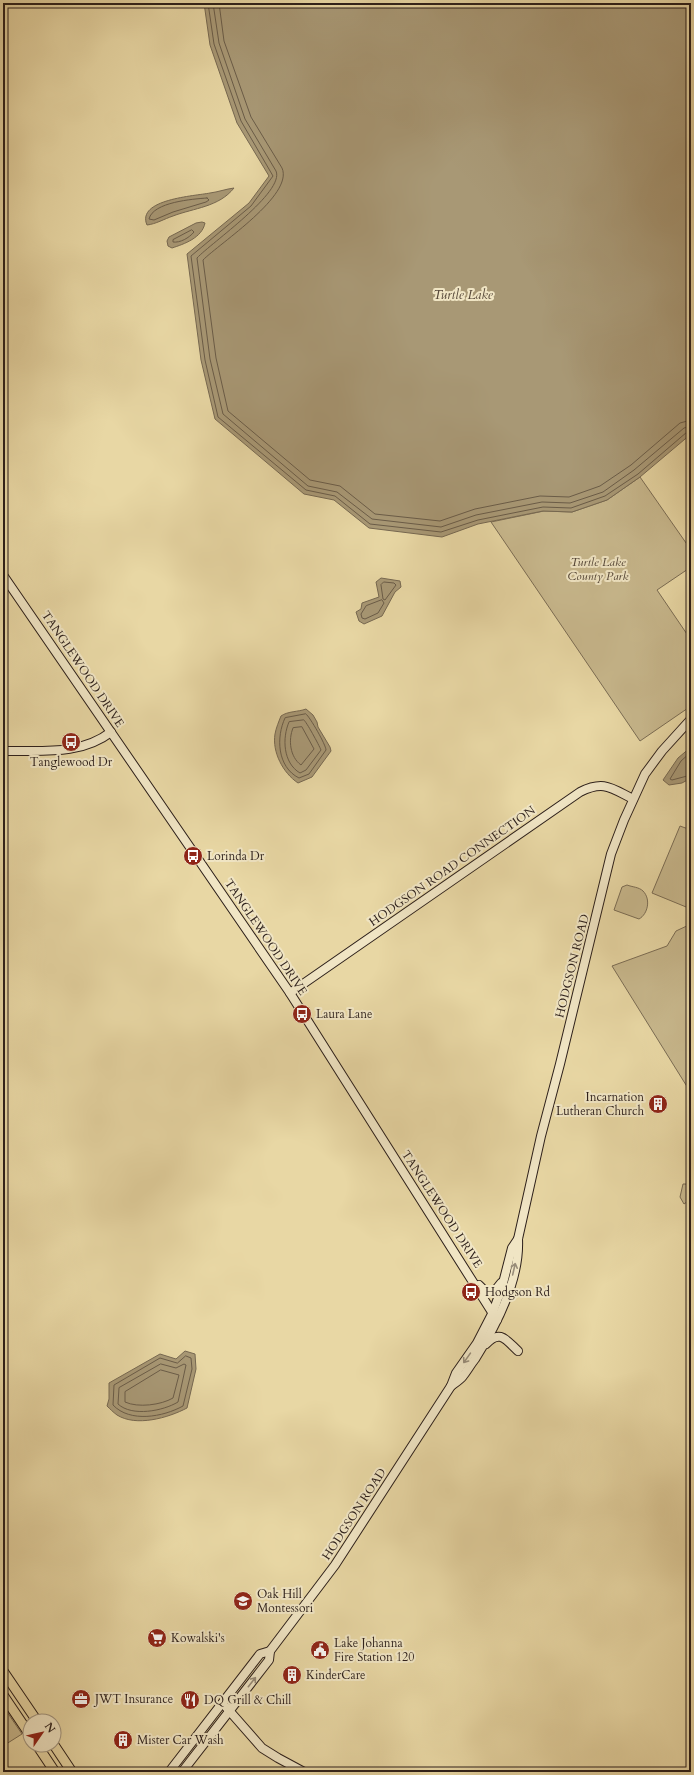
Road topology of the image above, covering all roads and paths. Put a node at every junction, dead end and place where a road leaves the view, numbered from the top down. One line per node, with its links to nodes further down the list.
1 (3, 575): 3 (main road, TANGLEWOOD DRIVE)
2 (691, 718): 5 (main road, HODGSON ROAD)
3 (111, 732): 4 (main road); 6 (main road, TANGLEWOOD DRIVE)
4 (3, 750)
5 (633, 799): 6 (main road, HODGSON ROAD CONNECTION); 7 (main road, HODGSON ROAD)
6 (290, 993): 9 (main road, TANGLEWOOD DRIVE)
7 (518, 1239): 8 (main road, HODGSON ROAD); 11 (main road, HODGSON ROAD, one-way to 7)
8 (506, 1274): 9 (main road); 10 (main road, HODGSON ROAD)
9 (470, 1276): 10 (main road, TANGLEWOOD DRIVE)
10 (493, 1312): 11 (main road, TANGLEWOOD DRIVE); 14 (main road, HODGSON ROAD, one-way to 14)
11 (497, 1320): 12 (main road, HODGSON ROAD)
12 (481, 1349): 13 (main road); 14 (main road, HODGSON ROAD)
13 (518, 1352)
14 (451, 1386): 15 (main road, HODGSON ROAD)
15 (270, 1652): 20 (main road, HODGSON ROAD); 21 (main road, HODGSON ROAD, one-way to 15)
16 (3, 1672): 19 (main road)
17 (3, 1688): 19 (main road)
18 (3, 1695): 23 (main road)
19 (25, 1703): 22 (main road)
20 (222, 1703): 21 (main road); 28 (main road, HODGSON ROAD)
21 (229, 1711): 29 (main road, HODGSON ROAD); 30 (main road)
22 (32, 1713)
23 (22, 1723)
24 (42, 1753): 26 (main road)
25 (59, 1753): 27 (main road)
26 (55, 1772)
27 (72, 1772)
28 (169, 1772)
29 (182, 1772)
30 (304, 1772)

